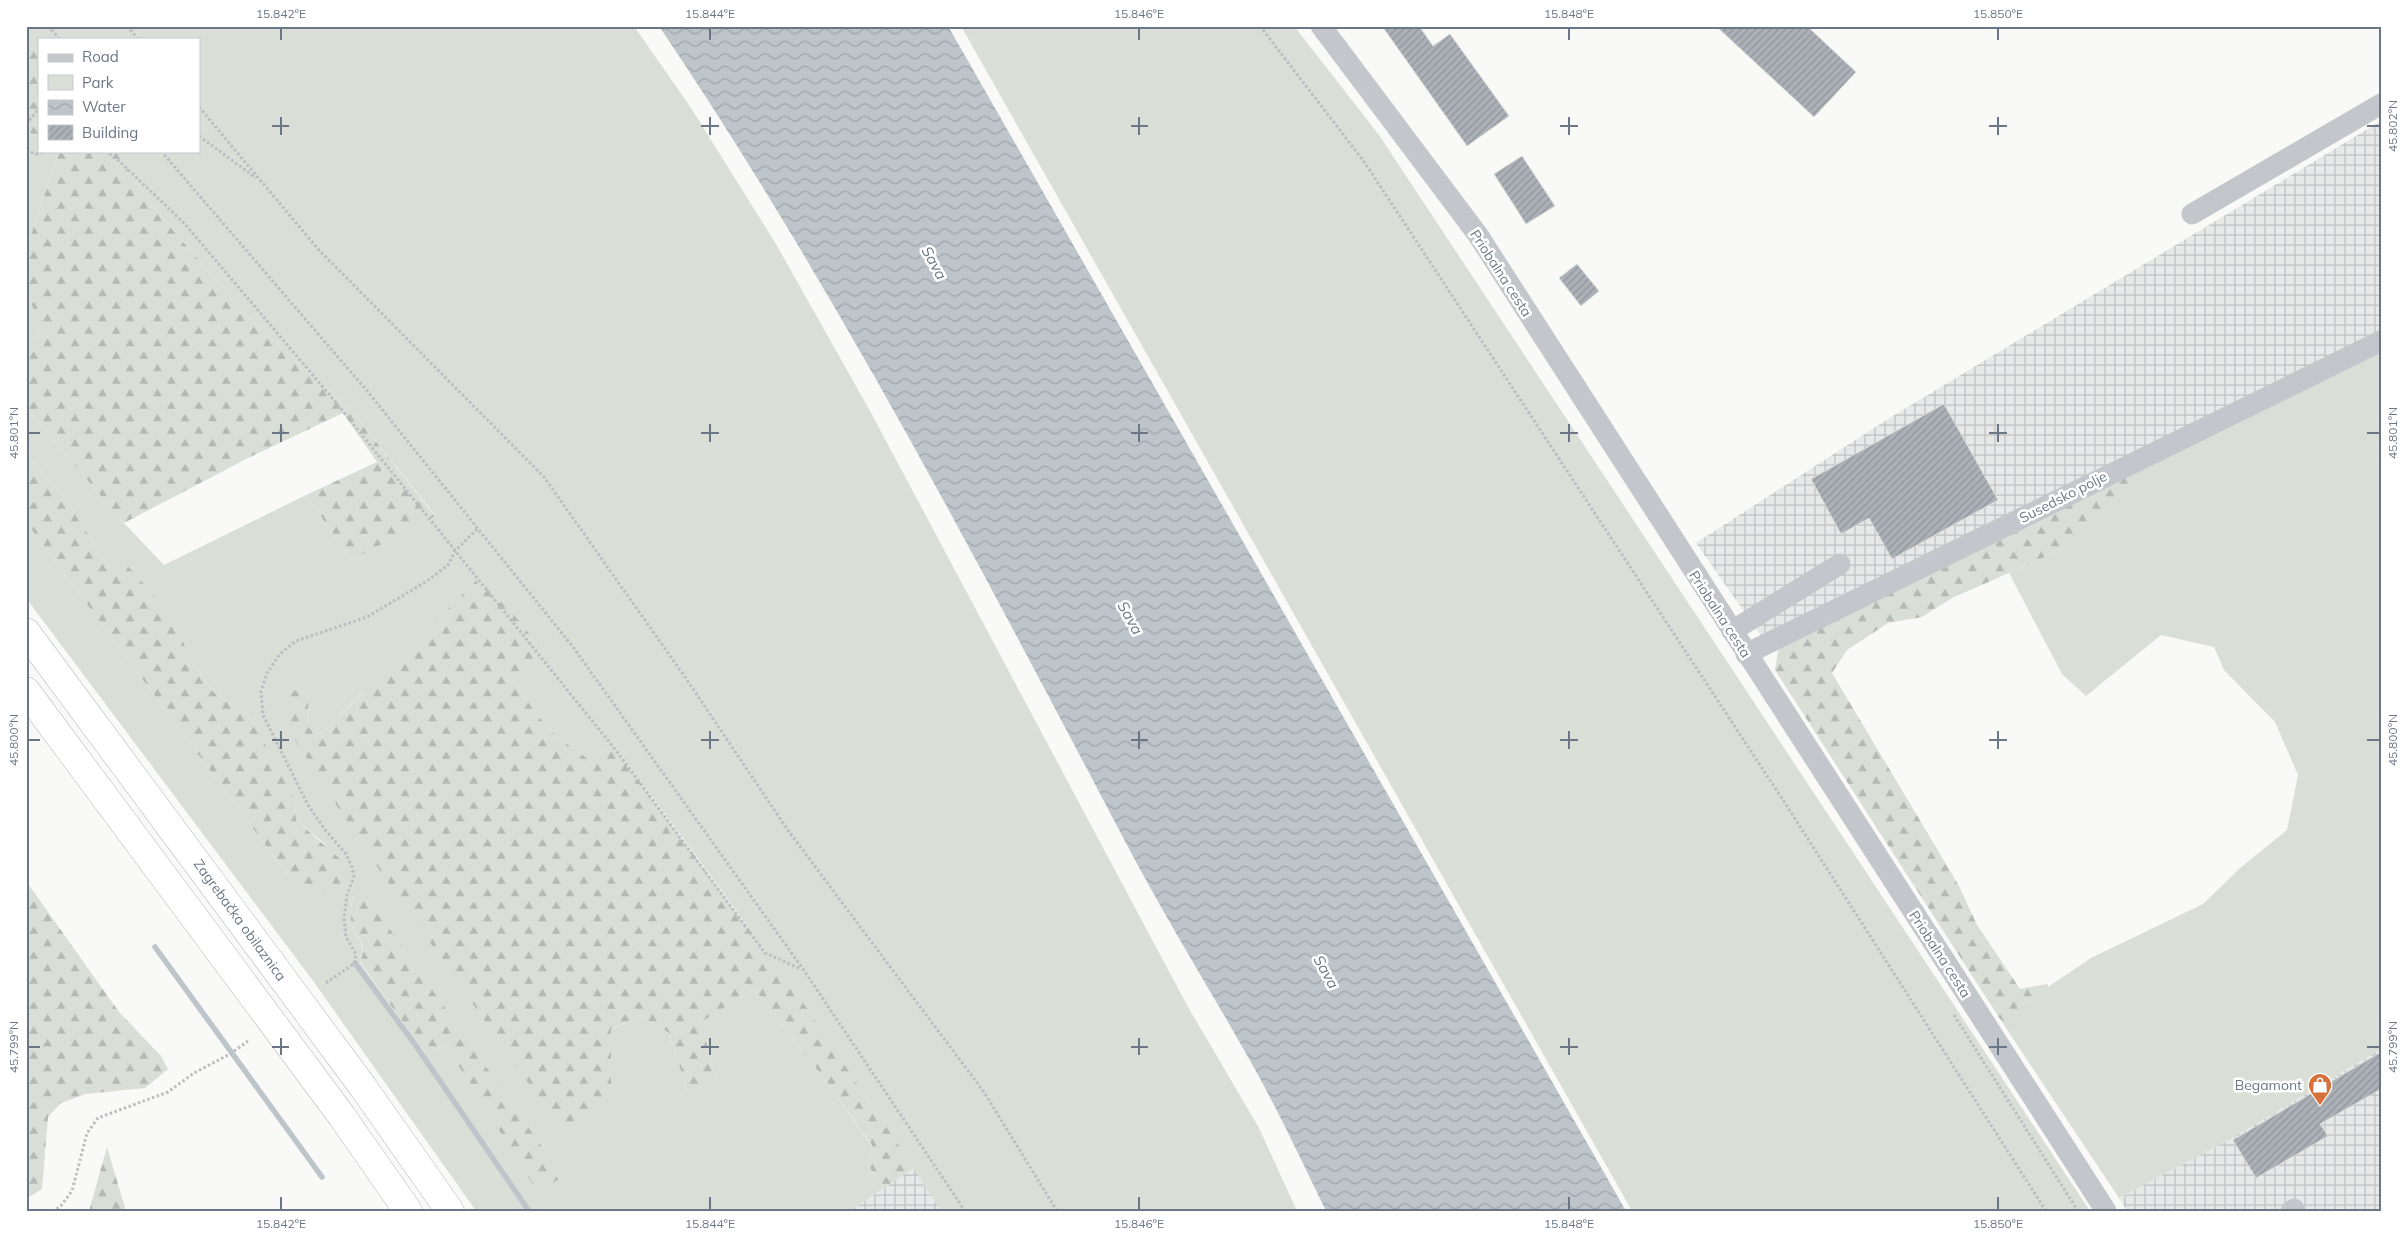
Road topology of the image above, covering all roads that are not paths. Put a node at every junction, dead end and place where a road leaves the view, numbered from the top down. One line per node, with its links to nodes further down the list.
1 (1321, 26): 7 (street, Priobalna cesta)
2 (2381, 104): 3 (street)
3 (2192, 214)
4 (2381, 341): 8 (street, Susedsko polje)
5 (1840, 564): 7 (street)
6 (26, 632): 11 (highway, Zagrebačka obilaznica)
7 (1732, 632): 8 (street, Priobalna cesta)
8 (1746, 654): 12 (street, Priobalna cesta)
9 (26, 691): 10 (highway)
10 (408, 1211)
11 (450, 1211)
12 (2106, 1211)

